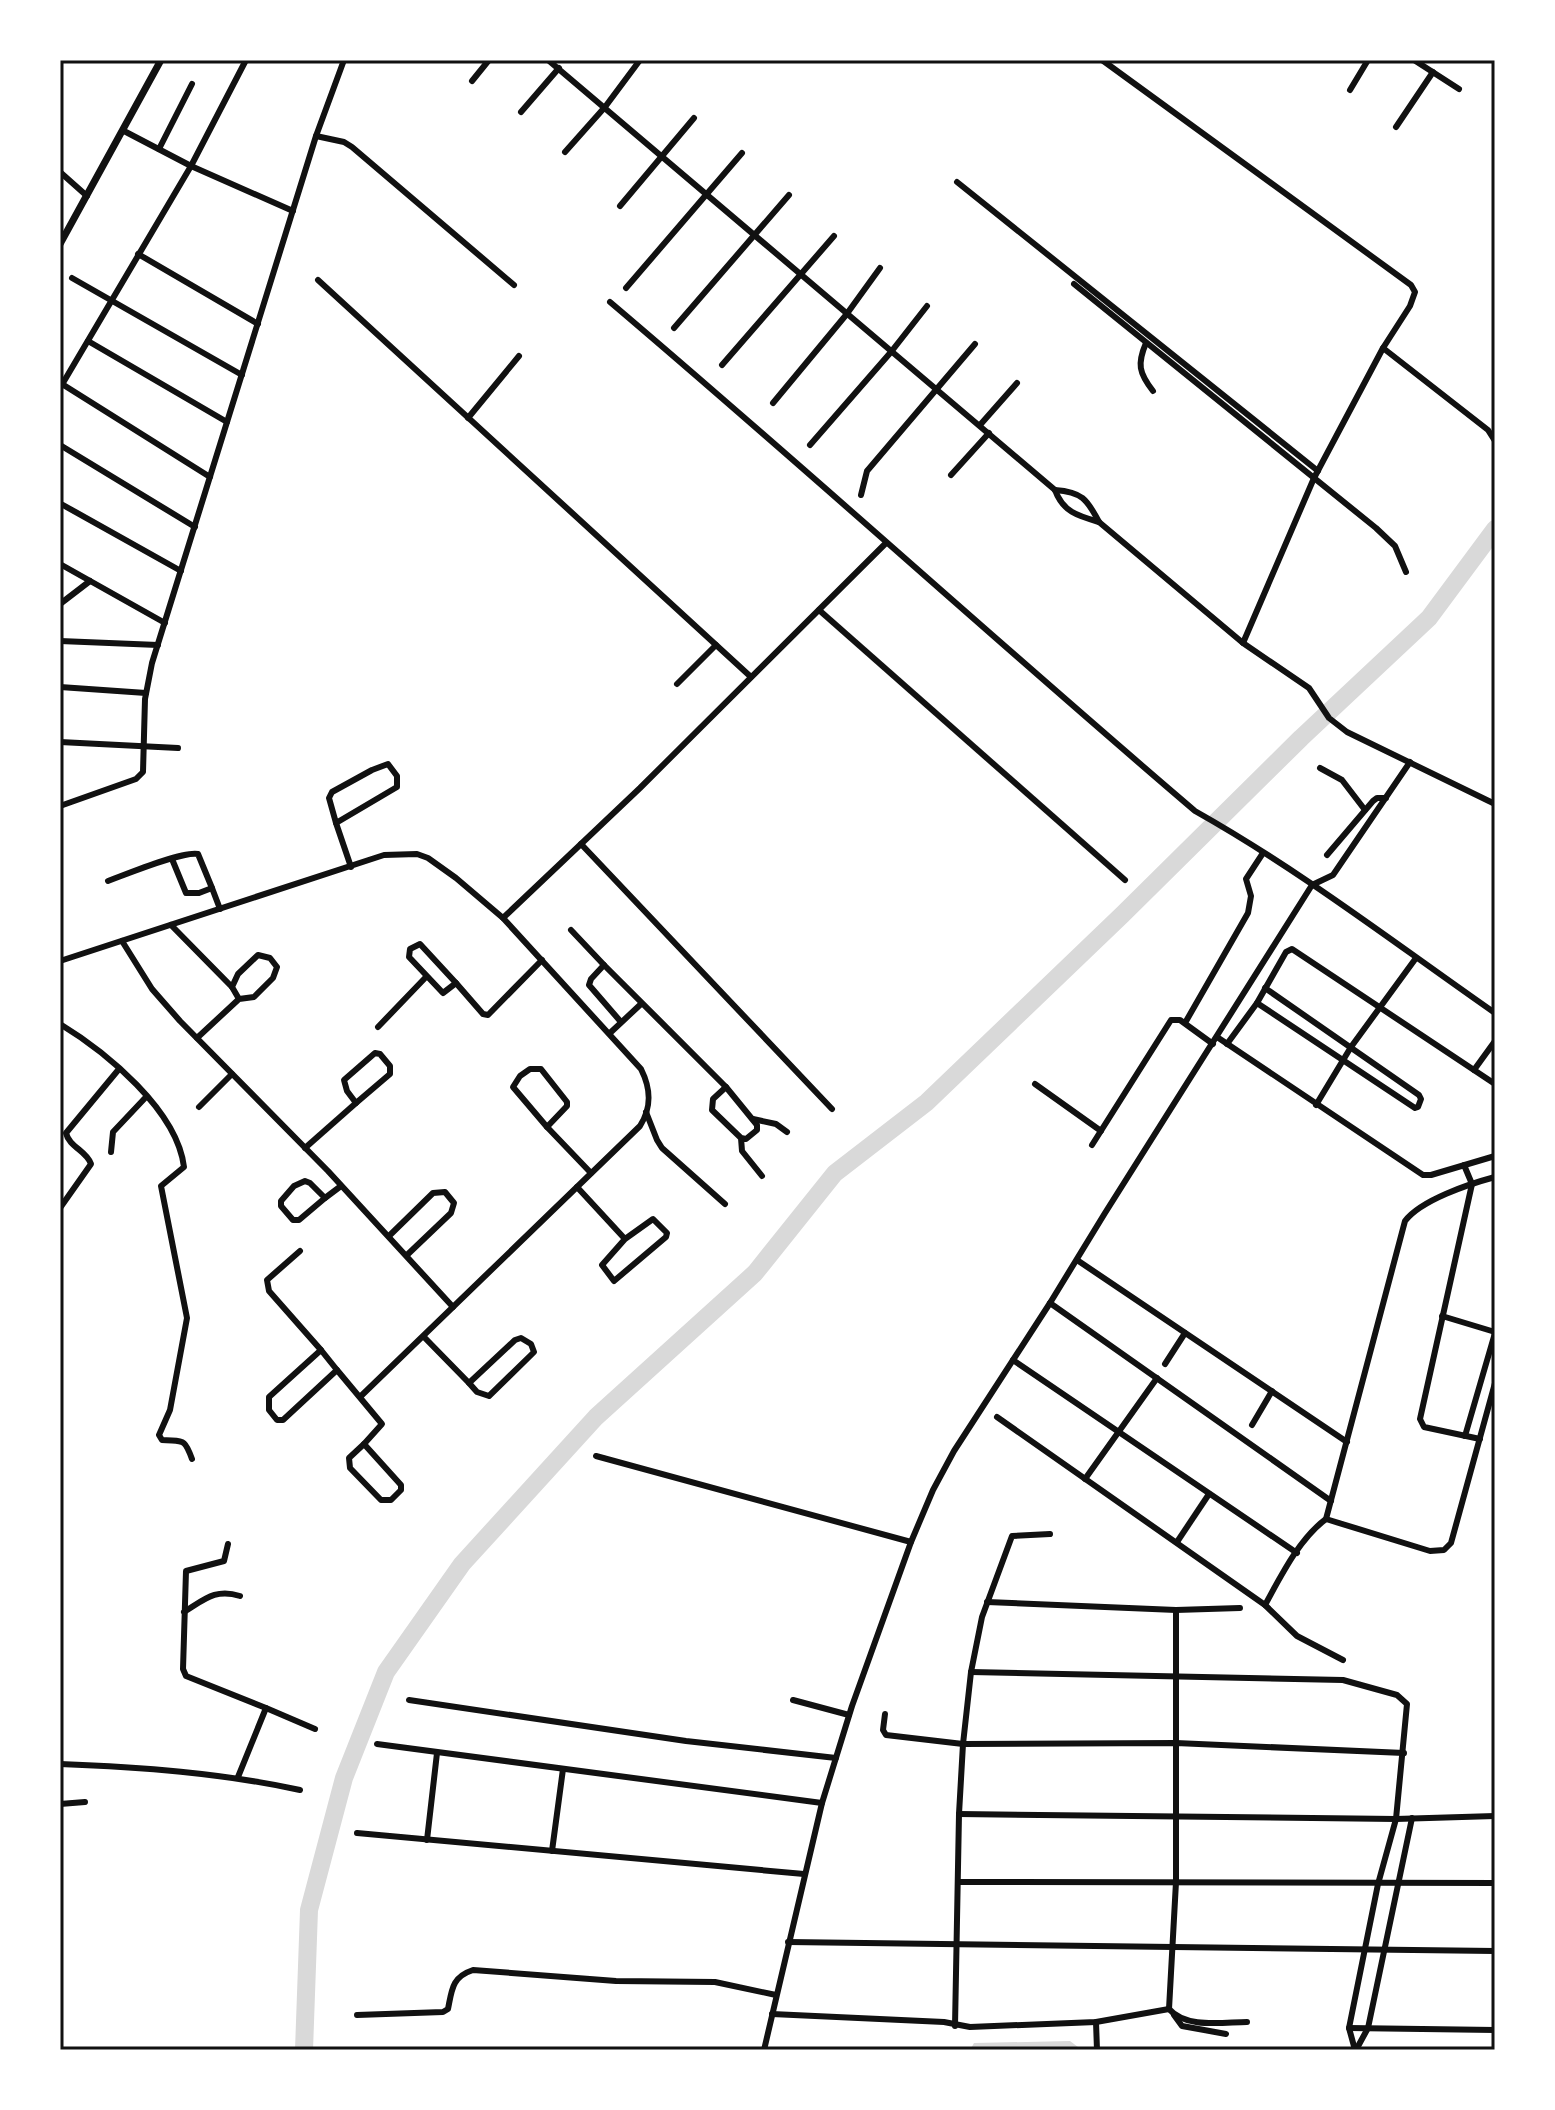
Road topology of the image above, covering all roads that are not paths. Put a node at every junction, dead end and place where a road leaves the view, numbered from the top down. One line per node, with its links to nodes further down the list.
1 (161, 60): 20 (street)
2 (246, 60): 26 (street)
3 (344, 60): 21 (street)
4 (489, 60): 12 (street)
5 (548, 60): 10 (street)
6 (640, 60): 16 (street)
7 (1102, 60): 54 (street)
8 (1368, 60): 15 (street)
9 (1414, 60): 11 (street)
10 (559, 68): 16 (street); 17 (street)
11 (1433, 72): 14 (street); 19 (street)
12 (472, 81)
13 (192, 84): 22 (street)
14 (1459, 89)
15 (1350, 90)
16 (605, 107): 23 (street); 25 (street)
17 (521, 112)
18 (694, 118): 25 (street)
19 (1396, 127)
20 (124, 131): 22 (street); 31 (street)
21 (316, 136): 33 (street); 43 (street)
22 (159, 149): 26 (street)
23 (565, 152)
24 (742, 153): 29 (street)
25 (663, 156): 29 (street); 32 (street)
26 (191, 166): 33 (street); 37 (street)
27 (60, 172): 31 (street)
28 (957, 182): 71 (street)
29 (706, 194): 34 (street); 44 (street)
30 (789, 195): 34 (street)
31 (87, 196): 36 (street)
32 (620, 206)
33 (293, 211): 49 (street)
34 (754, 235): 39 (street); 50 (street)
35 (834, 236): 39 (street)
36 (60, 244)
37 (138, 254): 45 (street); 49 (street)
38 (880, 268): 48 (street)
39 (801, 275): 48 (street); 57 (street)
40 (72, 278): 45 (street)
41 (318, 280): 64 (street)
42 (1074, 284): 52 (street)
43 (514, 285)
44 (626, 288)
45 (112, 300): 51 (street); 58 (street)
46 (610, 302): 79 (street)
47 (927, 306): 55 (street)
48 (846, 315): 55 (street); 63 (street)
49 (258, 324): 58 (street)
50 (674, 328)
51 (88, 341): 60 (street); 65 (street)
52 (1146, 343): 62 (street); 71 (street)
53 (975, 344): 61 (street)
54 (1383, 348): 68 (street); 71 (street)
55 (891, 352): 61 (street); 70 (street)
56 (519, 356): 64 (street)
57 (722, 365)
58 (242, 375): 65 (street)
59 (1017, 383): 66 (street)
60 (61, 386): 73 (street)
61 (938, 390): 66 (street); 75 (street)
62 (1153, 391)
63 (773, 403)
64 (468, 418): 90 (street)
65 (227, 422): 73 (street)
66 (980, 425): 67 (street)
67 (989, 433): 72 (street); 74 (street)
68 (1495, 441)
69 (60, 445): 78 (street)
70 (810, 445)
71 (1316, 474): 82 (street); 88 (street)
72 (951, 475)
73 (210, 477): 78 (street)
74 (1055, 490): 77 (street); 77 (street)
75 (861, 495)
76 (63, 505): 81 (street)
77 (1099, 522): 88 (street)
78 (195, 527): 81 (street)
79 (886, 543): 85 (street); 106 (street)
80 (60, 564): 83 (street)
81 (181, 571): 86 (street)
82 (1406, 572)
83 (90, 581): 84 (street); 86 (street)
84 (60, 604)
85 (819, 610): 91 (street); 110 (street)
86 (165, 623): 89 (street)
87 (60, 641): 89 (street)
88 (1243, 643): 98 (street)
89 (158, 645): 94 (street)
90 (716, 645): 91 (street); 92 (street)
91 (751, 677): 105 (street)
92 (677, 684)
93 (60, 687): 94 (street)
94 (146, 693): 96 (street)
95 (60, 742): 96 (street)
96 (143, 745): 97 (street); 102 (street)
97 (178, 748)
98 (1410, 762): 100 (street); 101 (street)
99 (1320, 768): 103 (street)
100 (1386, 798): 103 (street); 112 (street)
101 (1495, 804)
102 (60, 806)
103 (1365, 810): 107 (street)
104 (336, 823): 104 (street); 109 (street)
105 (581, 844): 115 (street); 153 (street)
106 (1263, 853): 112 (street); 133 (street)
107 (1327, 855)
108 (172, 859): 111 (street); 113 (street); 113 (street)
109 (351, 867): 114 (street); 115 (street)
110 (1125, 880)
111 (108, 881)
112 (1313, 884): 119 (street); 138 (street)
113 (212, 888): 114 (street)
114 (220, 909): 116 (street)
115 (503, 918): 120 (street)
116 (171, 925): 118 (street); 125 (street)
117 (571, 930): 122 (street)
118 (122, 941): 121 (street); 137 (street)
119 (1416, 958): 130 (street); 131 (street)
120 (542, 960): 124 (street); 136 (street)
121 (60, 961)
122 (604, 965): 129 (street); 132 (street)
123 (426, 977): 124 (street); 124 (street); 135 (street)
124 (456, 983)
125 (232, 987): 127 (street); 127 (street)
126 (1265, 988): 128 (street); 130 (street); 141 (street)
127 (239, 999): 137 (street)
128 (1257, 1003): 140 (street); 142 (street)
129 (641, 1004): 132 (street); 148 (street)
130 (1381, 1007): 141 (street); 144 (street)
131 (1495, 1013)
132 (621, 1022): 136 (street)
133 (1185, 1023): 138 (street); 157 (street)
134 (60, 1024): 143 (street)
135 (378, 1027)
136 (610, 1033): 154 (street)
137 (197, 1038): 145 (street)
138 (1215, 1040): 140 (street); 178 (street)
139 (1495, 1041): 144 (street)
140 (1227, 1044): 151 (street)
141 (1351, 1047): 142 (street); 142 (street)
142 (1343, 1059): 151 (street)
143 (119, 1069): 149 (street); 173 (street)
144 (1474, 1070): 147 (street)
145 (232, 1074): 152 (street); 161 (street)
146 (1035, 1084): 157 (street)
147 (1495, 1084)
148 (726, 1087): 155 (street); 159 (street)
149 (146, 1097): 162 (street); 202 (street)
150 (356, 1103): 150 (street); 161 (street)
151 (1316, 1105): 164 (street)
152 (199, 1107)
153 (832, 1109)
154 (646, 1112): 165 (street); 172 (street)
155 (753, 1119): 158 (street); 159 (street)
156 (547, 1127): 156 (street); 165 (street)
157 (1101, 1131): 160 (street)
158 (787, 1132)
159 (741, 1138): 166 (street)
160 (1092, 1145)
161 (305, 1148): 169 (street)
162 (111, 1152)
163 (1495, 1156): 164 (street)
164 (1464, 1165): 168 (street)
165 (591, 1173): 170 (street)
166 (762, 1176)
167 (1495, 1177): 168 (street)
168 (1472, 1184): 181 (street); 199 (street)
169 (341, 1186): 171 (street); 174 (street)
170 (577, 1187): 175 (street); 180 (street)
171 (325, 1198): 171 (street)
172 (725, 1204)
173 (60, 1208)
174 (389, 1236): 177 (street); 177 (street)
175 (625, 1239): 175 (street)
176 (300, 1251): 185 (street)
177 (407, 1255): 180 (street)
178 (1077, 1260): 179 (street); 183 (street)
179 (1050, 1303): 186 (street); 189 (street)
180 (453, 1307): 184 (street)
181 (1442, 1316): 182 (street); 197 (street)
182 (1495, 1332): 197 (street)
183 (1185, 1333): 187 (street); 192 (street)
184 (424, 1337): 190 (street); 193 (street)
185 (321, 1350): 188 (street); 188 (street)
186 (1013, 1360): 196 (street); 208 (street)
187 (1165, 1364)
188 (337, 1370): 193 (street)
189 (1157, 1378): 196 (street); 205 (street)
190 (469, 1383): 190 (street)
191 (1495, 1383): 198 (street)
192 (1272, 1391): 195 (street); 199 (street)
193 (361, 1396): 200 (street)
194 (997, 1417): 203 (street)
195 (1252, 1425)
196 (1117, 1432): 203 (street); 204 (street)
197 (1465, 1436): 198 (street)
198 (1480, 1439): 206 (street)
199 (1347, 1442): 205 (street)
200 (364, 1444): 200 (street)
201 (596, 1456): 208 (street)
202 (192, 1459)
203 (1085, 1479): 209 (street)
204 (1209, 1494): 209 (street); 211 (street)
205 (1331, 1501): 206 (street)
206 (1326, 1519): 211 (street)
207 (1050, 1534): 213 (street)
208 (911, 1542): 225 (street)
209 (1177, 1542): 214 (street)
210 (228, 1544): 217 (street)
211 (1297, 1553): 214 (street)
212 (240, 1596): 217 (street)
213 (987, 1602): 216 (street); 219 (street)
214 (1265, 1605): 218 (street)
215 (1240, 1608): 216 (street)
216 (1176, 1610): 220 (street)
217 (184, 1612): 223 (street)
218 (1343, 1660)
219 (971, 1672): 220 (street); 229 (street)
220 (1177, 1676): 227 (street); 231 (street)
221 (409, 1700): 232 (street)
222 (793, 1700): 225 (street)
223 (266, 1708): 226 (street); 235 (street)
224 (885, 1714): 229 (street)
225 (849, 1715): 232 (street)
226 (315, 1729)
227 (1176, 1743): 229 (street); 231 (street); 241 (street)
228 (377, 1744): 230 (street)
229 (963, 1744): 240 (street)
230 (437, 1753): 234 (street); 246 (street)
231 (1404, 1753): 244 (street)
232 (836, 1758): 238 (street)
233 (60, 1764): 235 (street)
234 (563, 1769): 238 (street); 247 (street)
235 (238, 1777): 236 (street)
236 (300, 1790)
237 (85, 1802): 239 (street)
238 (822, 1803): 248 (street)
239 (60, 1804)
240 (959, 1814): 241 (street); 249 (street)
241 (1176, 1815): 244 (street); 250 (street)
242 (1495, 1816): 243 (street)
243 (1412, 1818): 244 (street); 251 (street)
244 (1396, 1819): 253 (street)
245 (357, 1833): 246 (street)
246 (427, 1840): 247 (street)
247 (552, 1851): 248 (street)
248 (804, 1874): 254 (street)
249 (959, 1882): 250 (street); 255 (street)
250 (1176, 1882): 253 (street); 256 (street)
251 (1400, 1883): 252 (street); 253 (street); 258 (street)
252 (1495, 1883)
253 (1378, 1884): 257 (street)
254 (788, 1942): 255 (street); 260 (street)
255 (958, 1944): 256 (street); 266 (street)
256 (1173, 1947): 257 (street); 261 (street)
257 (1367, 1949): 258 (street); 267 (street)
258 (1386, 1949): 259 (street); 268 (street)
259 (1495, 1951)
260 (776, 1995): 262 (street); 263 (street)
261 (1172, 2012): 264 (street); 265 (street); 270 (street)
262 (772, 2014): 266 (street); 271 (street)
263 (357, 2015)
264 (1096, 2022): 266 (street); 272 (street)
265 (1247, 2022)
266 (955, 2026)
267 (1349, 2028): 268 (street); 273 (street)
268 (1368, 2028): 269 (street); 273 (street)
269 (1495, 2030)
270 (1226, 2034)
271 (764, 2050)
272 (1097, 2050)
273 (1356, 2050)

